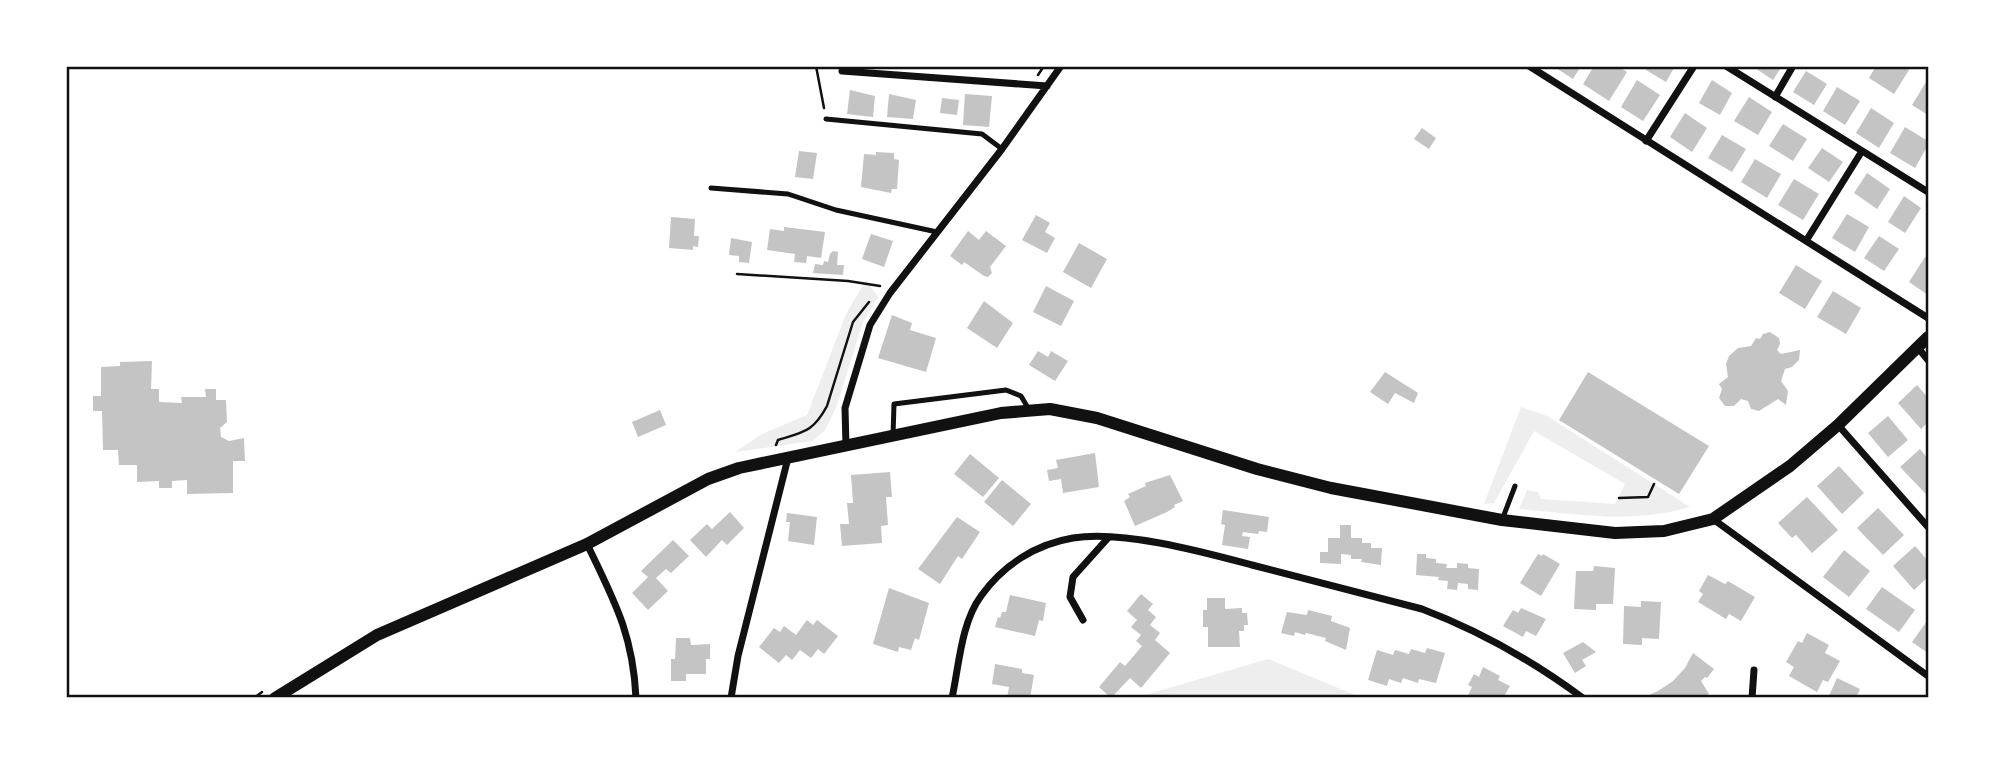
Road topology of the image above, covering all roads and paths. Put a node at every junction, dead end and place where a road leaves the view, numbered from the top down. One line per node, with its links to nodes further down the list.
1 (816, 66): 10 (path)
2 (1061, 66): 8 (street)
3 (1528, 66): 11 (street)
4 (1694, 66): 11 (street)
5 (1726, 66): 9 (street)
6 (1793, 66): 9 (street)
7 (842, 71): 8 (street)
8 (1047, 86): 12 (street)
9 (1774, 97): 13 (street)
10 (826, 119): 12 (lane)
11 (1646, 141): 17 (street)
12 (1002, 149): 16 (street)
13 (1862, 151): 15 (street); 17 (street)
14 (711, 188): 16 (lane)
15 (1928, 192)
16 (937, 232): 20 (street)
17 (1806, 241): 21 (street)
18 (737, 275): 19 (path)
19 (883, 287): 20 (lane)
20 (890, 293): 28 (street)
21 (1928, 318)
22 (1928, 337): 23 (street)
23 (1918, 348): 24 (street); 26 (street)
24 (1928, 360)
25 (1029, 411): 27 (street); 27 (lane); 34 (street)
26 (1838, 425): 33 (street); 35 (street)
27 (893, 436): 28 (street)
28 (846, 446): 29 (street)
29 (788, 457): 37 (street); 44 (street)
30 (1654, 484): 32 (path)
31 (1515, 486): 34 (lane)
32 (1619, 498)
33 (1713, 519): 34 (street); 40 (street)
34 (1502, 520)
35 (1928, 527)
36 (1108, 538): 38 (street); 45 (street); 46 (street)
37 (587, 544): 41 (street); 43 (street)
38 (1083, 620)
39 (1754, 670): 47 (street)
40 (1928, 676)
41 (270, 694): 42 (path)
42 (254, 698)
43 (636, 698)
44 (731, 698)
45 (952, 698)
46 (1584, 698)
47 (1752, 698)

